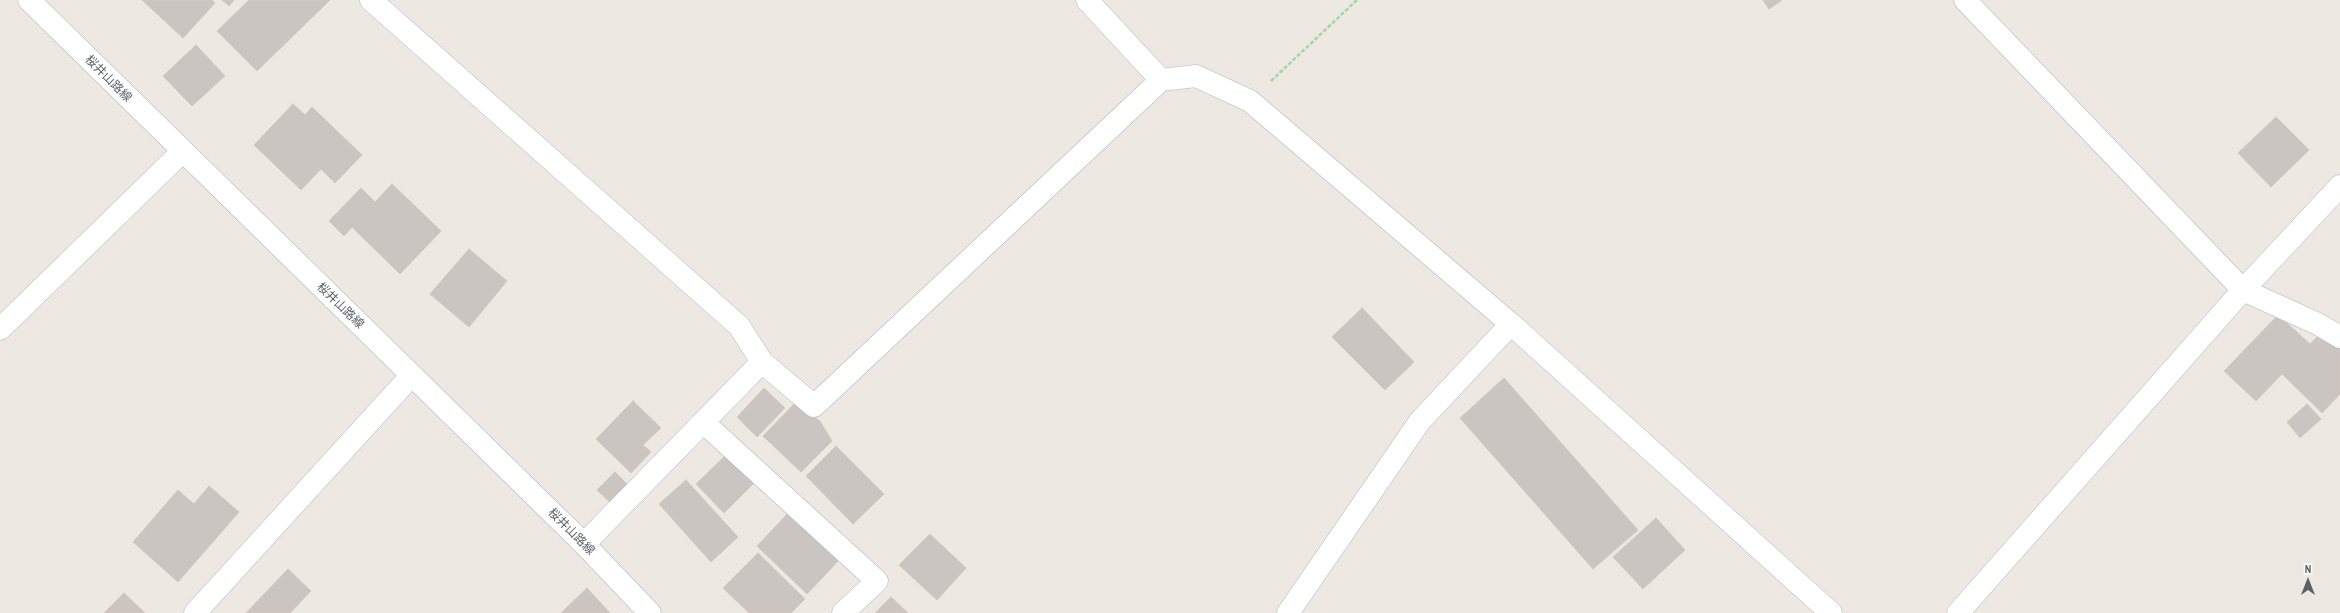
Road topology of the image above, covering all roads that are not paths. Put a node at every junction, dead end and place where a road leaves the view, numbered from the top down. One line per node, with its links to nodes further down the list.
1 (28, 0): 6 (street, 桜井山路線)
2 (371, 0): 12 (street)
3 (1087, 0): 5 (street)
4 (1965, 0): 8 (street)
5 (1161, 80): 9 (street); 12 (street)
6 (182, 152): 10 (street); 13 (street, 桜井山路線)
7 (2340, 186): 8 (street)
8 (2244, 290): 11 (street); 21 (street)
9 (1511, 324): 19 (street); 20 (street)
10 (0, 329)
11 (2340, 337)
12 (762, 362): 14 (street)
13 (411, 376): 15 (street, 桜井山路線); 16 (street)
14 (703, 422): 15 (street); 18 (street)
15 (584, 544): 17 (street, 桜井山路線)
16 (195, 613)
17 (650, 613)
18 (843, 613)
19 (1288, 613)
20 (1831, 613)
21 (1958, 613)

